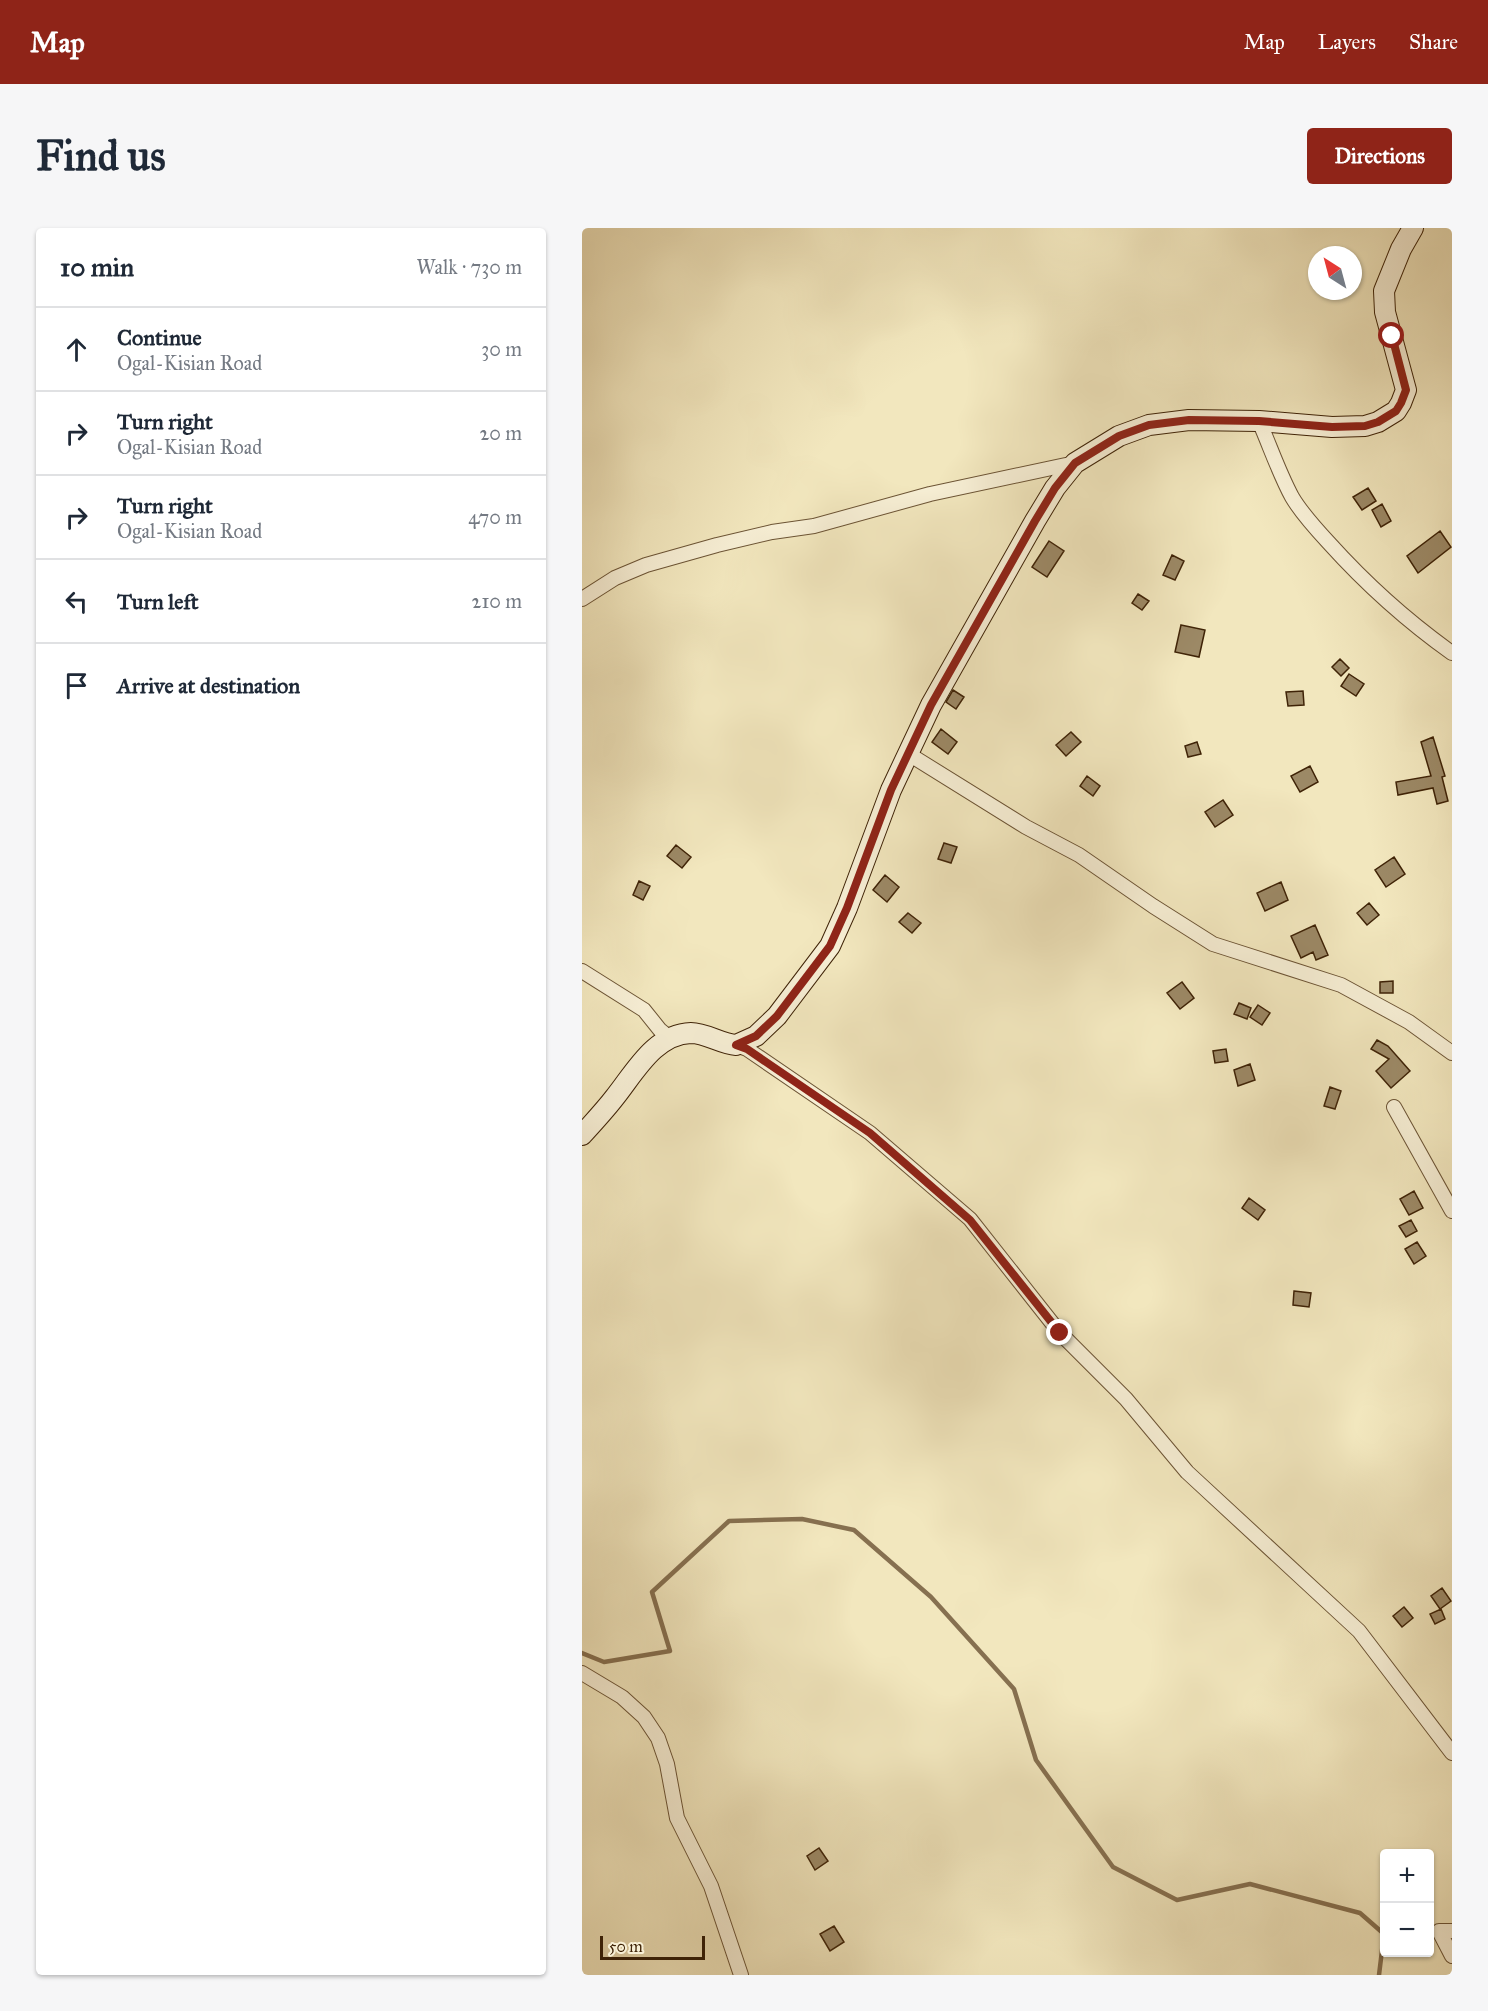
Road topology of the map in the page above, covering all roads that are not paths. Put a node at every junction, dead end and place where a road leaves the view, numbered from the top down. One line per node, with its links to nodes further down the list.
1 (1413, 228): 2 (main road)
2 (1259, 421): 3 (main road); 5 (street)
3 (1075, 463): 4 (street); 6 (main road)
4 (582, 599)
5 (1452, 653)
6 (907, 753): 9 (main road); 10 (street)
7 (582, 971): 8 (street)
8 (671, 1039): 9 (main road); 12 (main road)
9 (736, 1045): 15 (street)
10 (1452, 1053)
11 (1394, 1107): 13 (street)
12 (582, 1136)
13 (1452, 1211)
14 (582, 1673): 18 (street)
15 (1452, 1753)
16 (1452, 1931): 17 (street)
17 (1452, 1956)
18 (741, 1975)

